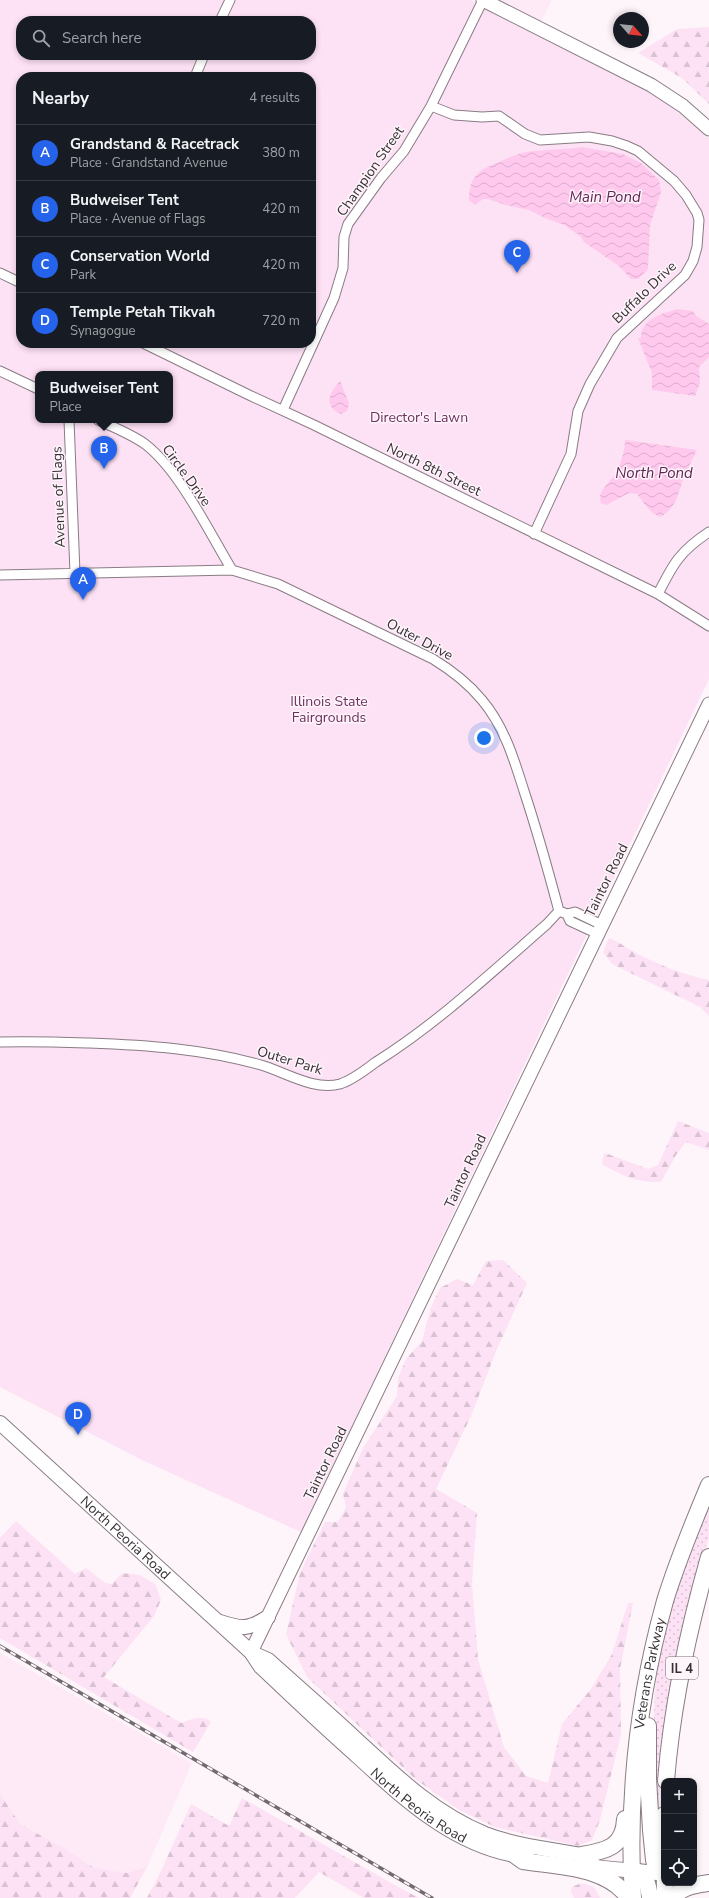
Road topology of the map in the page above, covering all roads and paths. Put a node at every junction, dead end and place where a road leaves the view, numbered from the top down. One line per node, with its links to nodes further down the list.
1 (230, 0): 3 (street)
2 (483, 0): 6 (street, Champion Street); 7 (main road)
3 (222, 16)
4 (202, 60): 5 (street)
5 (197, 72)
6 (432, 106): 10 (street, Champion Street); 19 (street, Buffalo Drive)
7 (709, 129)
8 (0, 273): 9 (street)
9 (16, 281)
10 (316, 338)
11 (153, 348): 15 (street, North 8th Street)
12 (311, 348): 15 (street, Champion Street)
13 (0, 371): 14 (street)
14 (35, 388)
15 (283, 410): 19 (street, North 8th Street)
16 (69, 423): 21 (street, Avenue of Flags)
17 (104, 423): 20 (street, Circle Drive)
18 (709, 532): 23 (street)
19 (534, 534): 23 (street, North 8th Street)
20 (232, 570): 21 (street, Outer Drive); 26 (street, Outer Drive)
21 (75, 573): 22 (street, Outer Drive)
22 (0, 575)
23 (658, 594): 24 (street, North 8th Street)
24 (709, 626)
25 (709, 704): 27 (main road, Taintor Road)
26 (563, 912): 27 (street); 28 (street, Outer Park)
27 (600, 930): 32 (main road, Taintor Road)
28 (0, 1042)
29 (0, 1423): 33 (main road, North Peoria Road)
30 (709, 1485): 35 (highway, Veterans Parkway / IL 4)
31 (709, 1557): 37 (highway, IL 4)
32 (268, 1617): 33 (main road); 34 (main road, Taintor Road)
33 (217, 1621): 34 (main road, North Peoria Road)
34 (251, 1652): 38 (main road, North Peoria Road); 39 (main road, North Peoria Road)
35 (649, 1667): 36 (highway, Veterans Parkway / IL 4); 41 (highway)
36 (640, 1715): 38 (highway); 40 (highway, Veterans Parkway / IL 4)
37 (666, 1778)
38 (582, 1855): 40 (main road, North Peoria Road)
39 (516, 1856): 40 (main road, North Peoria Road); 47 (highway)
40 (632, 1869): 42 (main road, North Peoria Road); 48 (highway); 49 (highway)
41 (661, 1871)
42 (661, 1874)
43 (697, 1876): 45 (highway)
44 (697, 1881): 45 (street)
45 (709, 1883): 51 (highway)
46 (664, 1886): 50 (highway)
47 (629, 1898)
48 (633, 1898)
49 (650, 1898)
50 (665, 1898)
51 (673, 1898)

